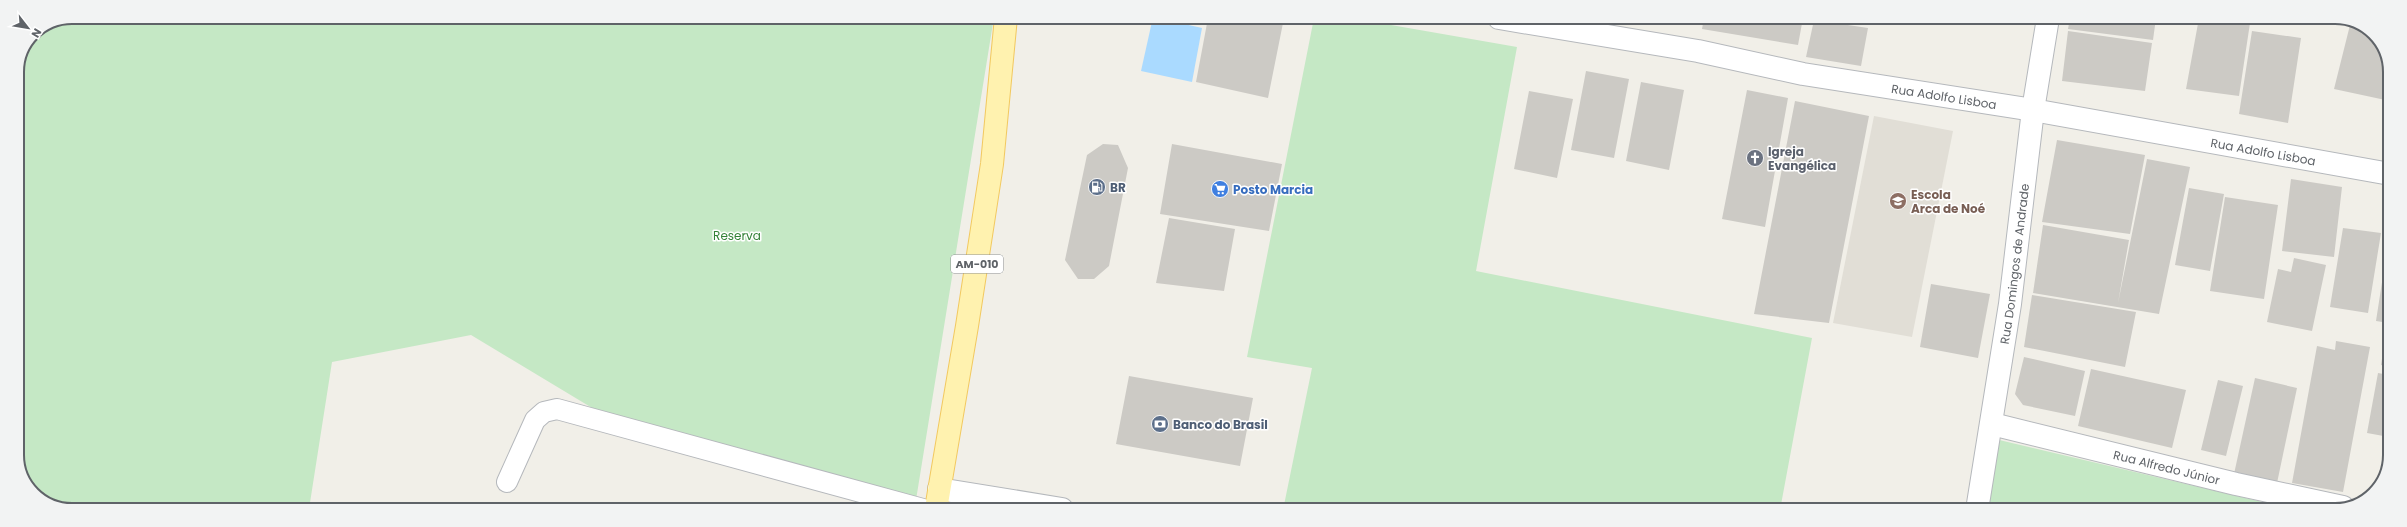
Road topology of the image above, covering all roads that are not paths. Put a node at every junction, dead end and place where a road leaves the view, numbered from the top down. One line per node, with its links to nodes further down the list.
1 (1005, 24): 8 (main road, AM-010)
2 (1535, 24): 4 (street, Rua Adolfo Lisboa)
3 (2047, 24): 4 (street, Rua Domingos de Andrade)
4 (2033, 110): 5 (street, Rua Adolfo Lisboa); 6 (street, Rua Domingos de Andrade)
5 (2383, 173)
6 (1992, 424): 11 (street, Rua Domingos de Andrade); 12 (street, Rua Alfredo Júnior)
7 (507, 482): 9 (lane)
8 (937, 499): 10 (street)
9 (901, 503)
10 (987, 503)
11 (1978, 503)
12 (2324, 503)

